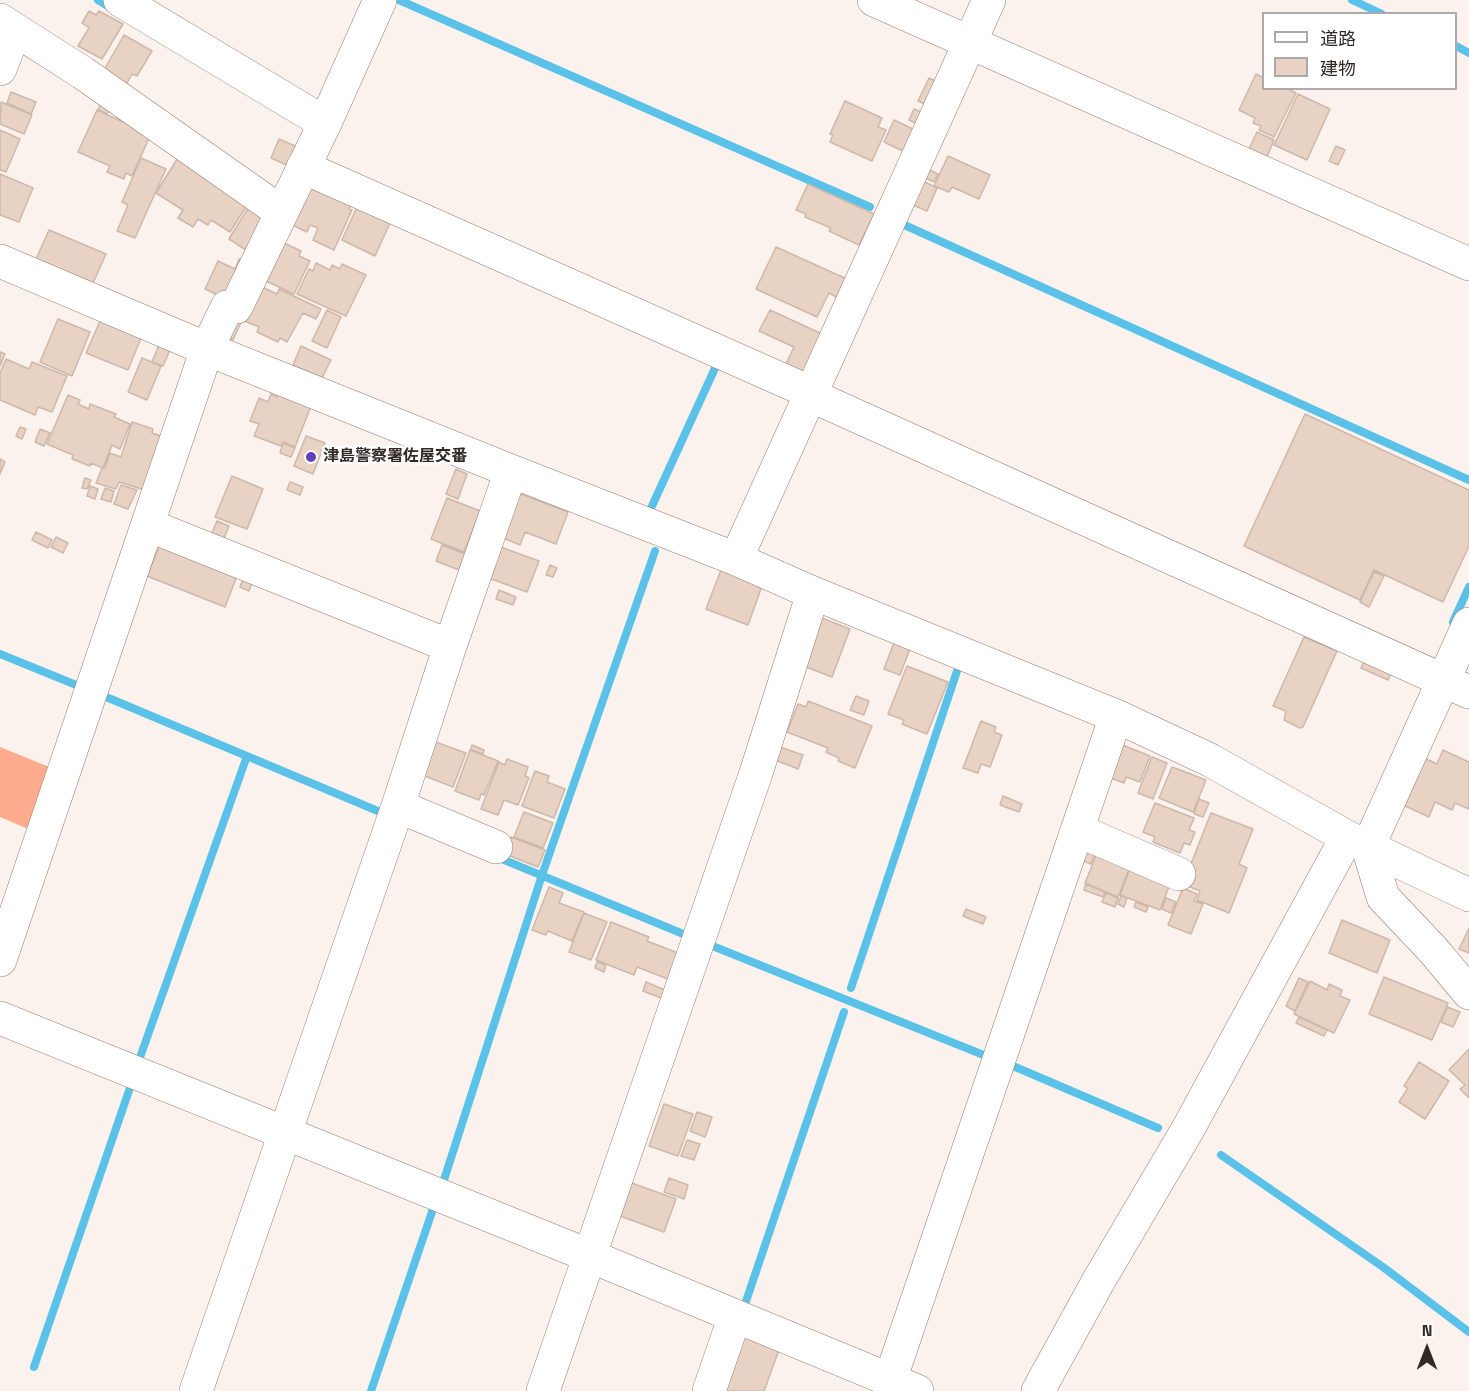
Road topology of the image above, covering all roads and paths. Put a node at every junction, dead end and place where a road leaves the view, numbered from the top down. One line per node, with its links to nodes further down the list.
1 (120, 0): 8 (street)
2 (380, 0): 8 (street)
3 (874, 0): 6 (street)
4 (989, 0): 6 (street)
5 (8, 25): 7 (street); 10 (street)
6 (969, 44): 12 (street); 14 (street)
7 (0, 69)
8 (326, 123): 9 (street)
9 (303, 167): 10 (street); 14 (street)
10 (280, 212): 13 (street)
11 (0, 261): 13 (street)
12 (1469, 264)
13 (207, 349): 15 (street); 16 (street)
14 (810, 395): 17 (street); 21 (street)
15 (511, 471): 17 (street); 20 (street)
16 (148, 525): 20 (street); 29 (street)
17 (736, 559): 18 (street)
18 (813, 593): 22 (street); 33 (street)
19 (1469, 624): 21 (street)
20 (450, 646): 23 (street)
21 (1442, 679): 25 (street)
22 (1116, 716): 24 (street); 25 (street)
23 (398, 806): 26 (street); 32 (street)
24 (1077, 830): 27 (street); 35 (street)
25 (1358, 842): 28 (street); 30 (street); 39 (street)
26 (496, 847)
27 (1179, 874)
28 (1469, 895)
29 (0, 960)
30 (1469, 993)
31 (0, 1018): 32 (street)
32 (284, 1132): 33 (street); 36 (street)
33 (590, 1256): 34 (street); 37 (street)
34 (735, 1316): 35 (street); 38 (street)
35 (903, 1385)
36 (196, 1391)
37 (543, 1391)
38 (709, 1391)
39 (1038, 1391)

